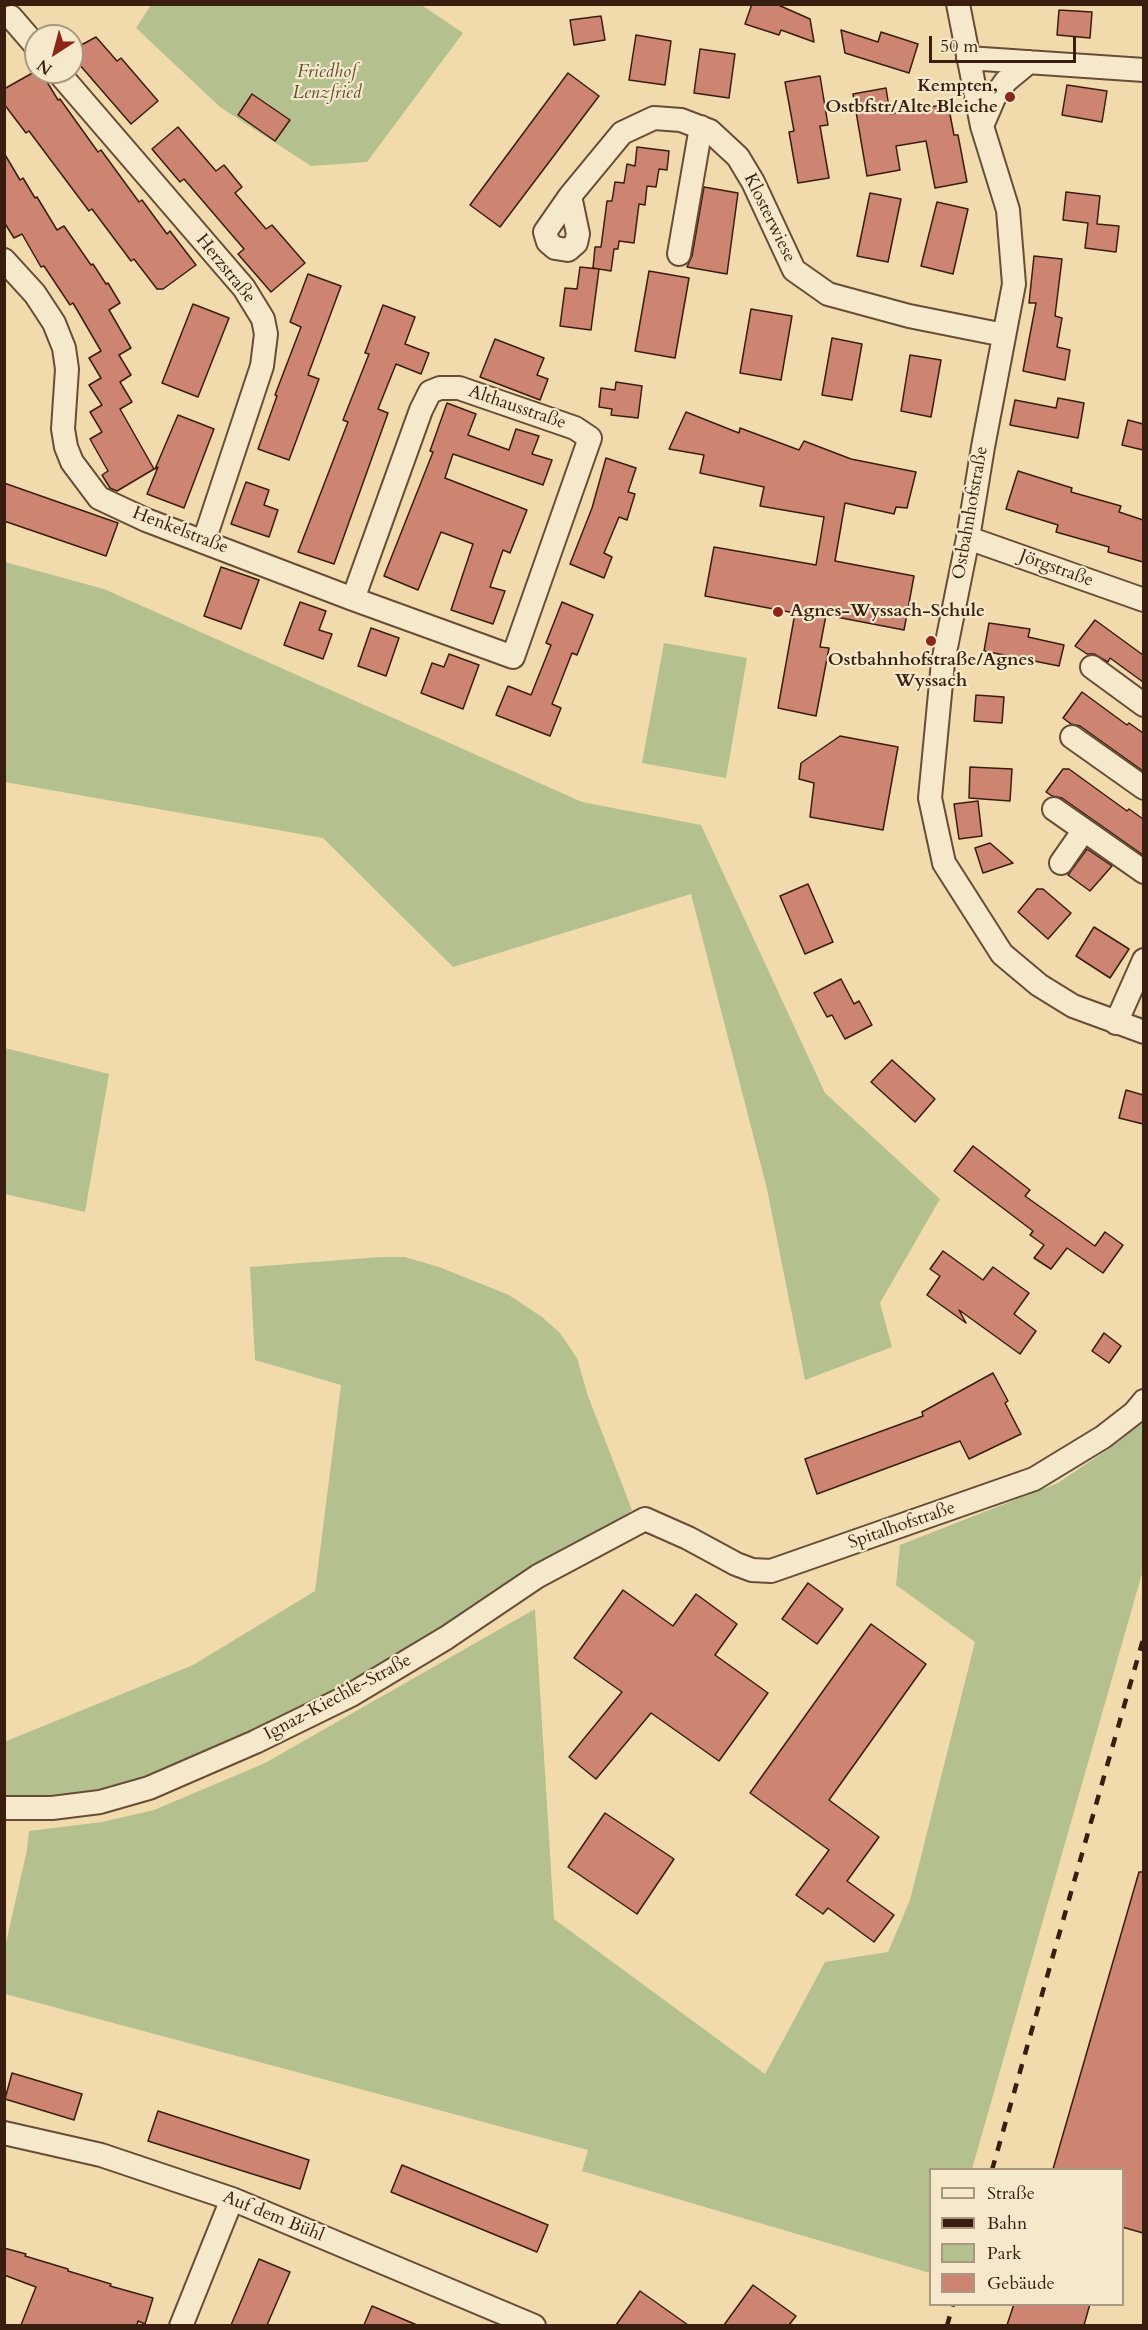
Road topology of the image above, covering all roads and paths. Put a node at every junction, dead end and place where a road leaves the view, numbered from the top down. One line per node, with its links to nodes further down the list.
1 (958, 4): 4 (street, Ostbahnhofstraße)
2 (12, 17): 3 (street)
3 (24, 32)
4 (968, 58): 5 (street); 8 (street, Ostbahnhofstraße)
5 (1029, 62): 6 (street); 8 (street)
6 (1143, 70)
7 (68, 84): 15 (street, Herzstraße)
8 (982, 126): 13 (street, Ostbahnhofstraße)
9 (701, 127): 10 (street, Klosterwiese); 11 (street); 13 (street, Klosterwiese)
10 (570, 195)
11 (680, 254)
12 (4, 260): 15 (street, Henkelstraße)
13 (1004, 335): 14 (street, Ostbahnhofstraße)
14 (968, 538): 17 (street, Jörgstraße); 28 (street, Ostbahnhofstraße)
15 (204, 541): 16 (street, Henkelstraße)
16 (353, 599): 18 (street, Henkelstraße); 18 (street, Althausstraße)
17 (1143, 600)
18 (513, 657)
19 (1092, 667): 20 (street)
20 (1143, 705)
21 (1072, 737): 22 (street)
22 (1143, 788)
23 (1054, 809): 24 (street)
24 (1084, 830): 25 (street); 26 (street)
25 (1061, 863)
26 (1143, 872)
27 (1143, 960): 28 (street)
28 (1116, 1023): 29 (street, Ostbahnhofstraße)
29 (1143, 1032)
30 (1143, 1401): 31 (street, Spitalhofstraße)
31 (645, 1519): 32 (street, Ignaz-Kiechle-Straße)
32 (4, 1808)
33 (4, 2133): 34 (street, Auf dem Bühl)
34 (232, 2199): 35 (street); 36 (street, Auf dem Bühl)
35 (182, 2325)
36 (534, 2325)

